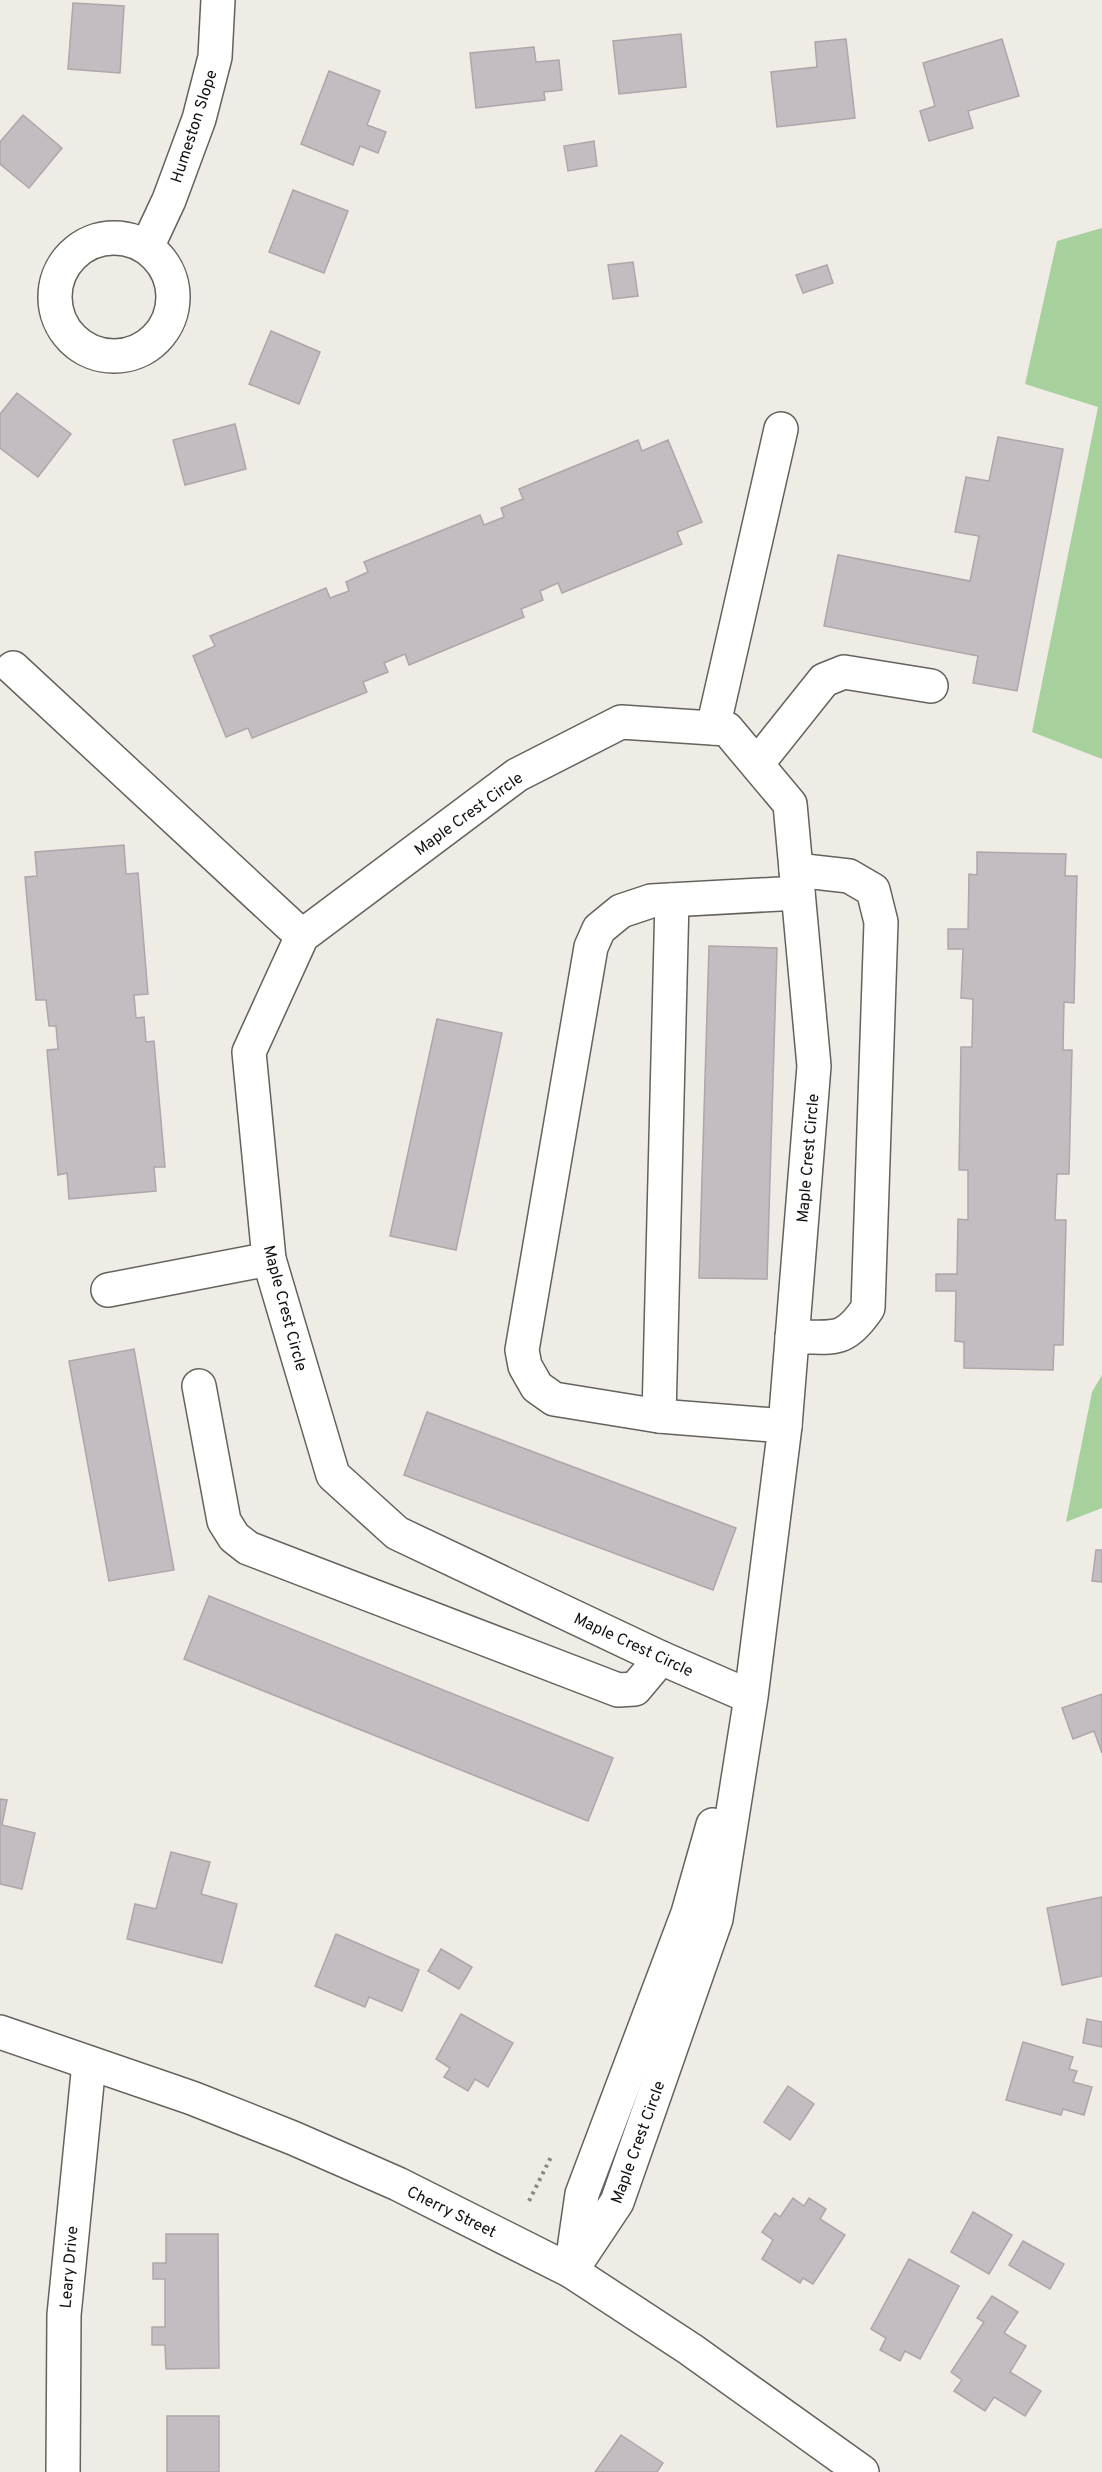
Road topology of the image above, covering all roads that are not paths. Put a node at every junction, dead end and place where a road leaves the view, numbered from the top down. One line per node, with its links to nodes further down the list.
1 (218, 0): 2 (street, Humeston Slope)
2 (147, 247)
3 (781, 429): 6 (street)
4 (13, 668): 10 (street)
5 (932, 686): 7 (street)
6 (713, 728): 7 (street, Maple Crest Circle); 10 (street, Maple Crest Circle)
7 (757, 764): 8 (street, Maple Crest Circle)
8 (797, 882): 9 (street); 13 (street, Maple Crest Circle); 13 (street)
9 (672, 900): 15 (street); 15 (street)
10 (302, 936): 11 (street, Maple Crest Circle)
11 (269, 1259): 12 (street); 17 (street, Maple Crest Circle)
12 (108, 1290)
13 (792, 1337): 16 (street, Maple Crest Circle)
14 (199, 1386): 17 (street)
15 (659, 1416): 16 (street)
16 (785, 1426): 18 (street, Maple Crest Circle)
17 (661, 1658): 18 (street, Maple Crest Circle)
18 (751, 1697): 21 (street, Maple Crest Circle)
19 (0, 2032): 20 (street, Cherry Street)
20 (89, 2063): 21 (street, Cherry Street); 22 (street, Leary Drive)
21 (571, 2271): 23 (street, Cherry Street)
22 (63, 2472)
23 (862, 2472)

